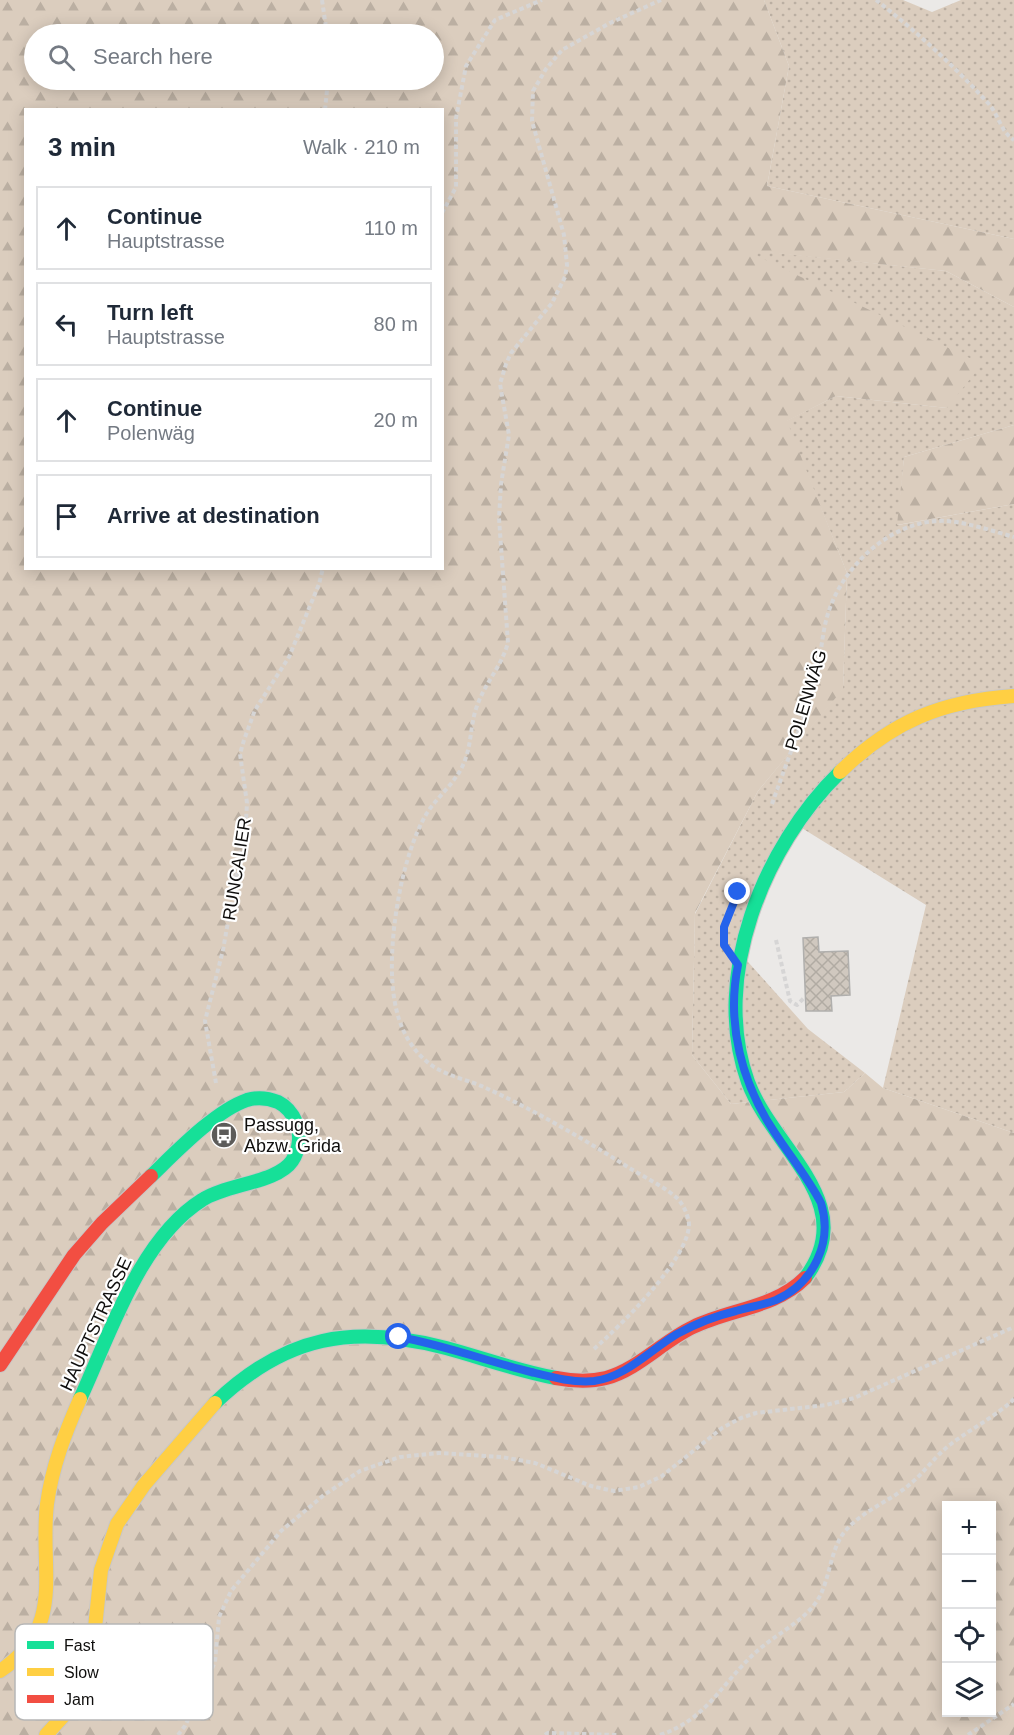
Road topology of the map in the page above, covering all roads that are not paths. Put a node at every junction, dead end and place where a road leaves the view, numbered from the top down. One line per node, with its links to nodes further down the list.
1 (1014, 696): 4 (street)
2 (0, 1365): 3 (street, HAUPTSTRASSE)
3 (40, 1624)
4 (95, 1624)
5 (15, 1660): 6 (street, HAUPTSTRASSE)
6 (0, 1671)
7 (60, 1720): 8 (street)
8 (46, 1735)

